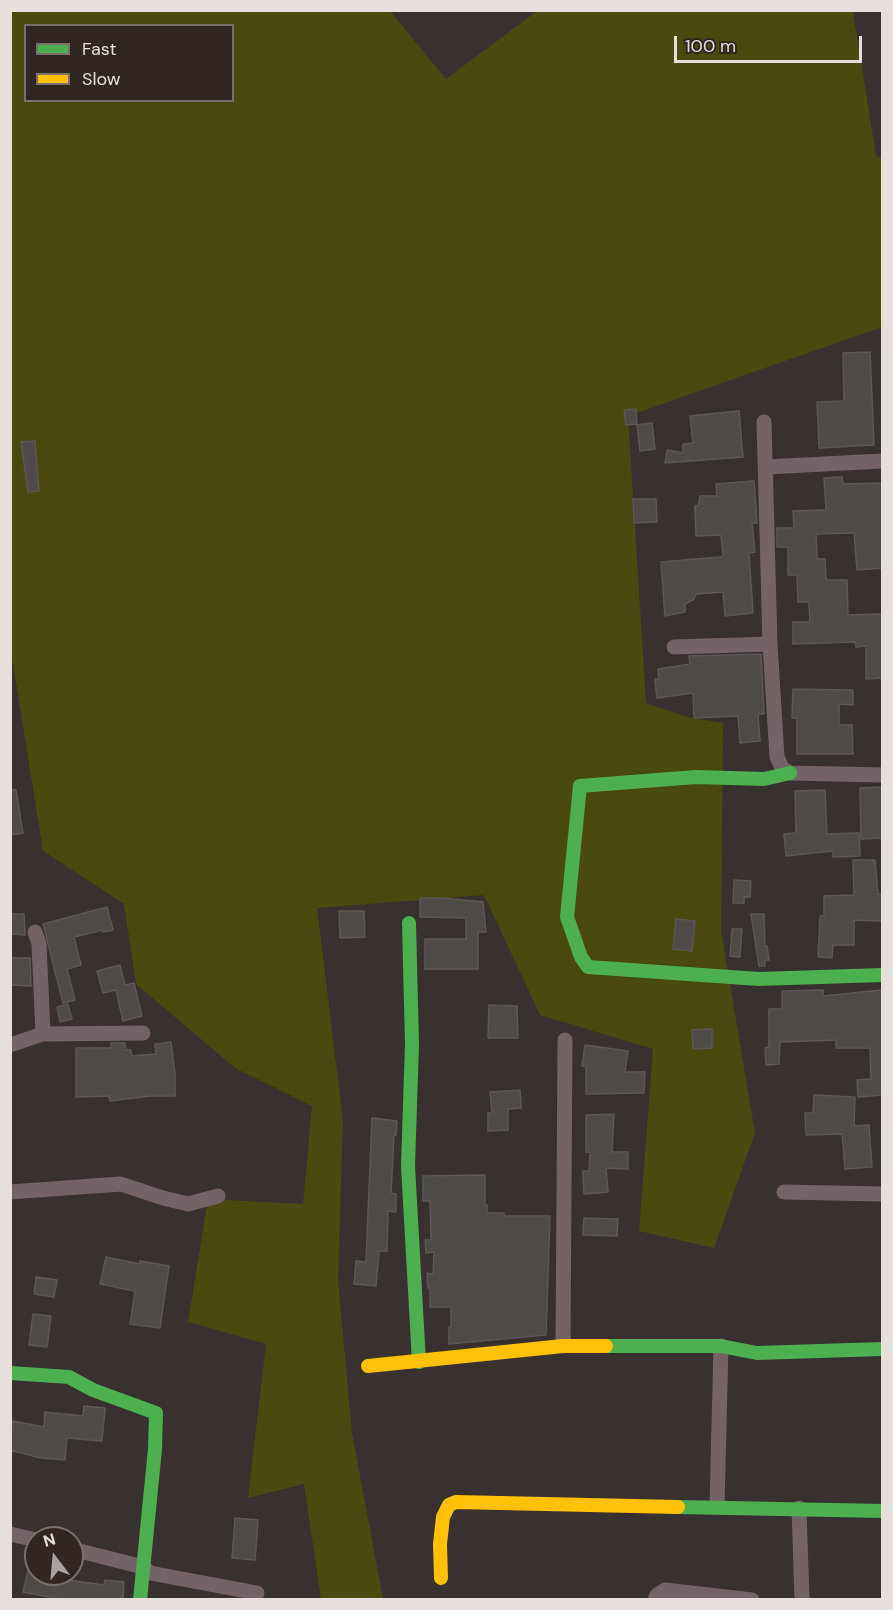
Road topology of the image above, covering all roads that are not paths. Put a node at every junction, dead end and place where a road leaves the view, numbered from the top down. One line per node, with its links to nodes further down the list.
1 (764, 422): 3 (street)
2 (882, 461): 3 (street)
3 (765, 467): 4 (street)
4 (770, 644): 5 (street); 6 (street)
5 (674, 647)
6 (790, 773): 7 (street); 10 (street)
7 (882, 775)
8 (409, 923): 22 (street)
9 (35, 932): 11 (street)
10 (882, 975)
11 (43, 1034): 12 (street); 14 (street)
12 (143, 1034)
13 (566, 1040): 19 (street)
14 (10, 1045)
15 (10, 1192): 18 (street)
16 (784, 1192): 17 (street)
17 (882, 1194)
18 (218, 1196)
19 (563, 1346): 20 (street); 22 (street)
20 (721, 1346): 21 (street); 25 (street)
21 (882, 1349)
22 (419, 1362): 23 (street)
23 (369, 1366)
24 (10, 1373): 29 (street)
25 (717, 1507): 26 (street); 30 (street)
26 (799, 1508): 27 (street); 35 (street)
27 (882, 1510)
28 (84, 1552): 29 (street)
29 (143, 1567): 31 (street); 32 (street)
30 (441, 1578)
31 (257, 1593)
32 (140, 1599)
33 (655, 1599): 34 (street)
34 (752, 1599)
35 (802, 1599)

